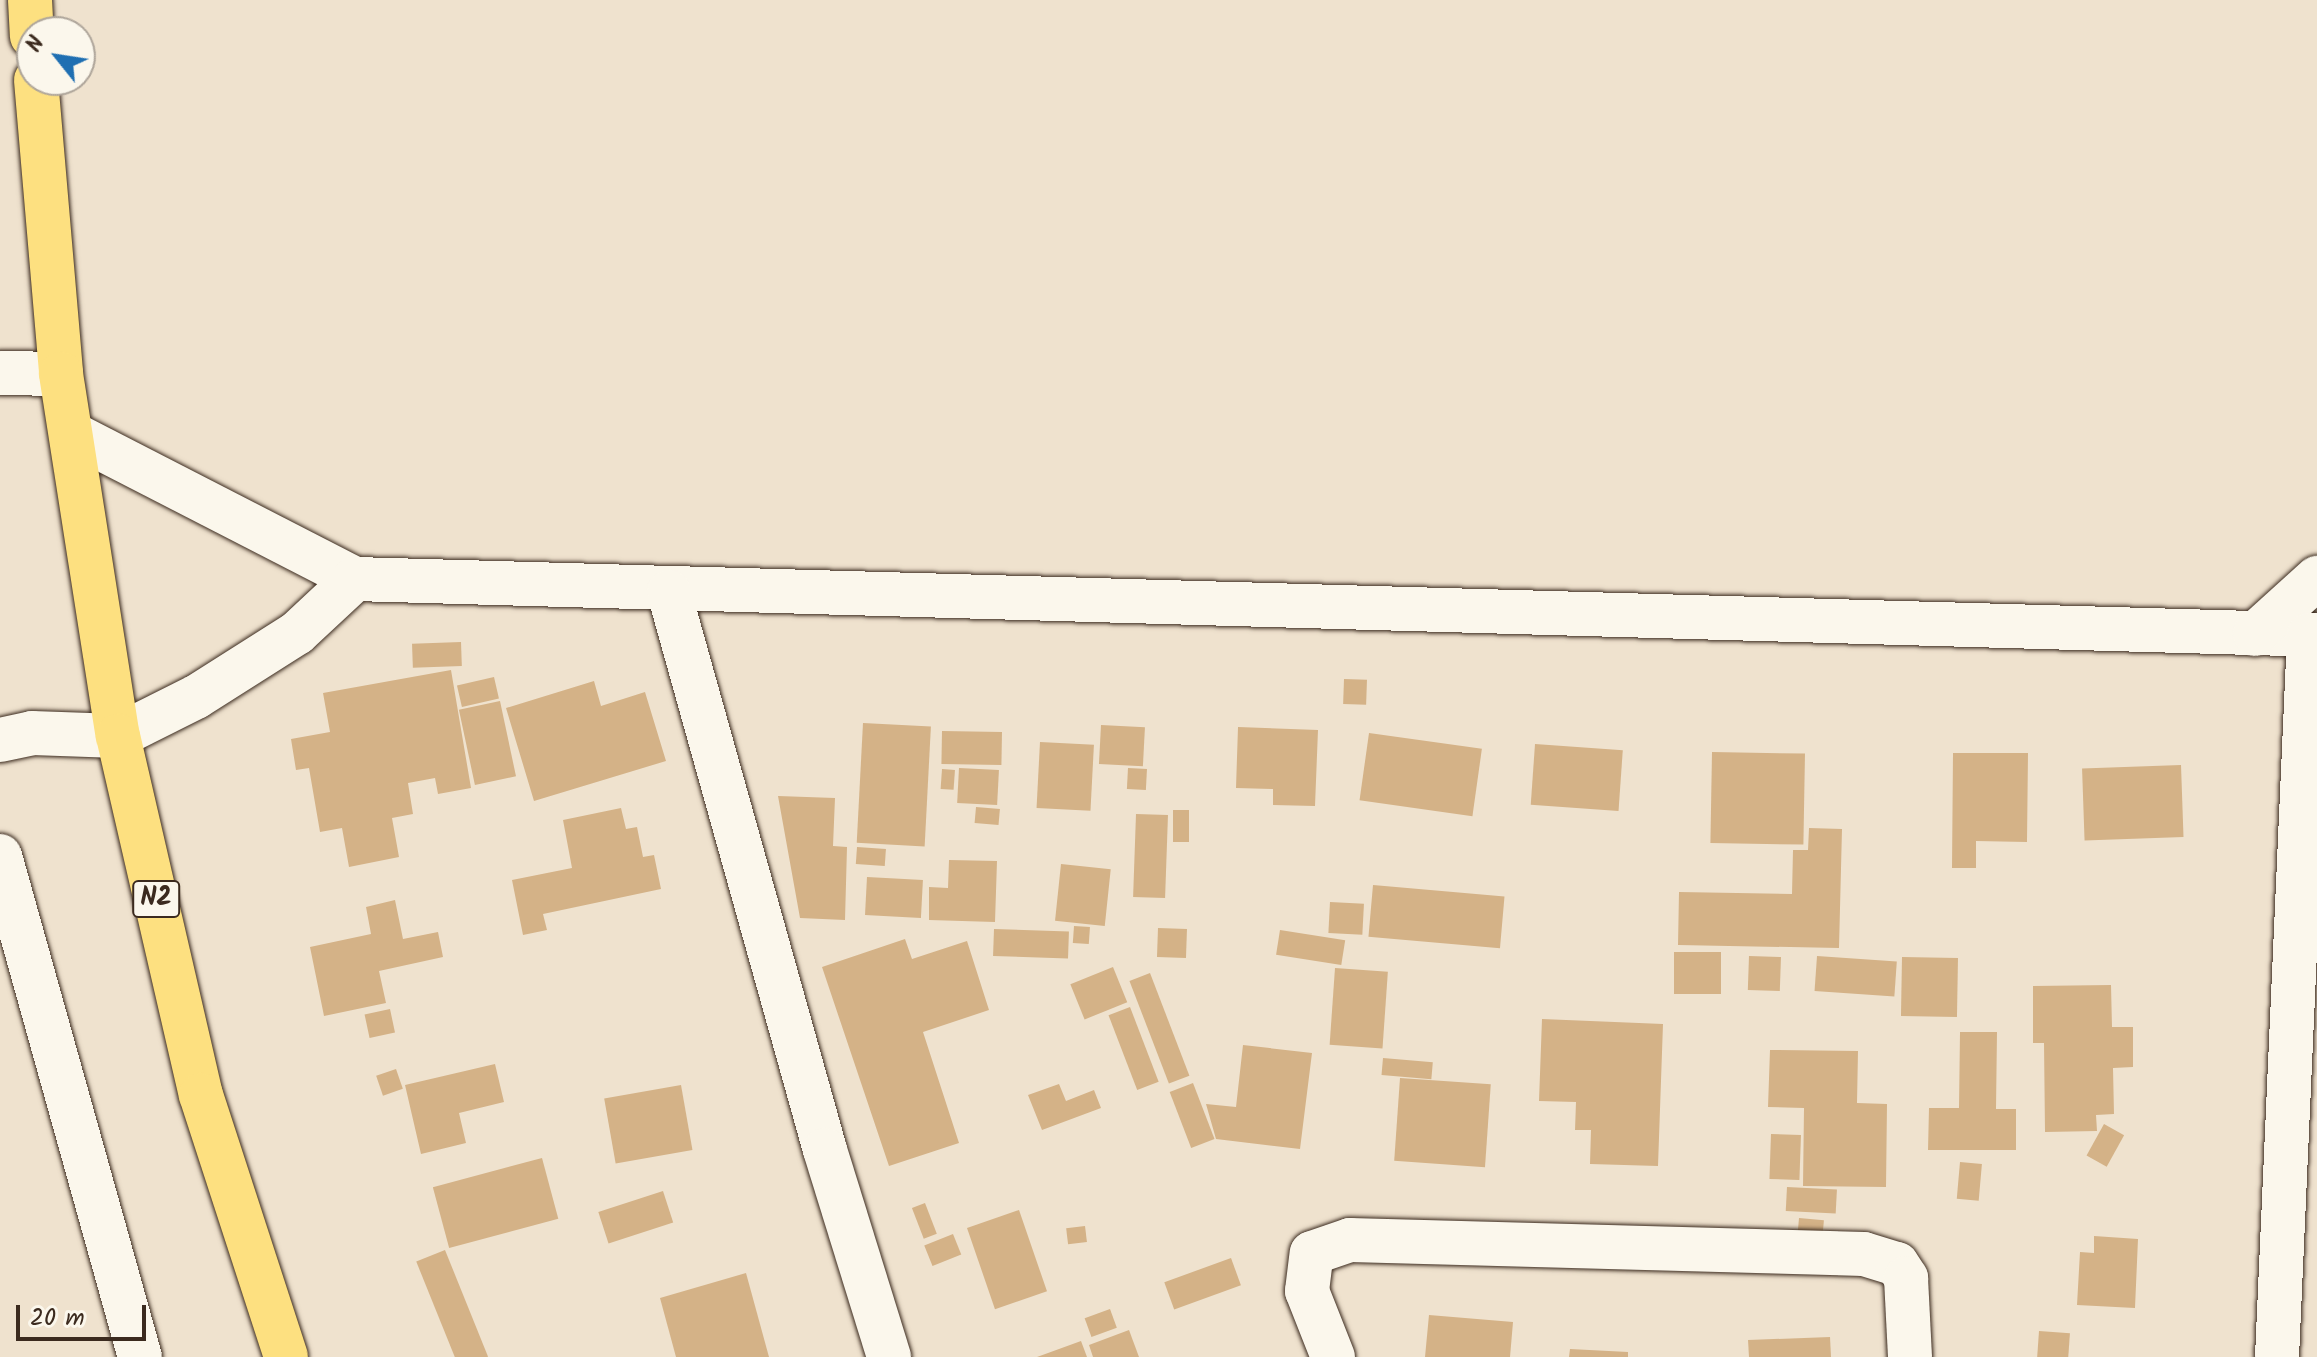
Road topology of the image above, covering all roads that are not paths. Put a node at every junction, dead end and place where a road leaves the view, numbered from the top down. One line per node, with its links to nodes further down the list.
1 (37, 96): 3 (main road, N2)
2 (0, 373): 3 (street)
3 (61, 374): 4 (main road, N2)
4 (73, 434): 6 (street); 10 (main road, N2)
5 (2317, 578): 8 (street)
6 (355, 579): 7 (street); 10 (street)
7 (669, 592): 8 (street); 15 (street)
8 (2255, 634): 9 (street)
9 (2313, 635): 18 (street)
10 (118, 736): 11 (street); 14 (main road, N2)
11 (0, 740)
12 (0, 856): 13 (street)
13 (140, 1357)
14 (286, 1357)
15 (889, 1357)
16 (1333, 1357): 17 (street)
17 (1910, 1357)
18 (2277, 1357)

